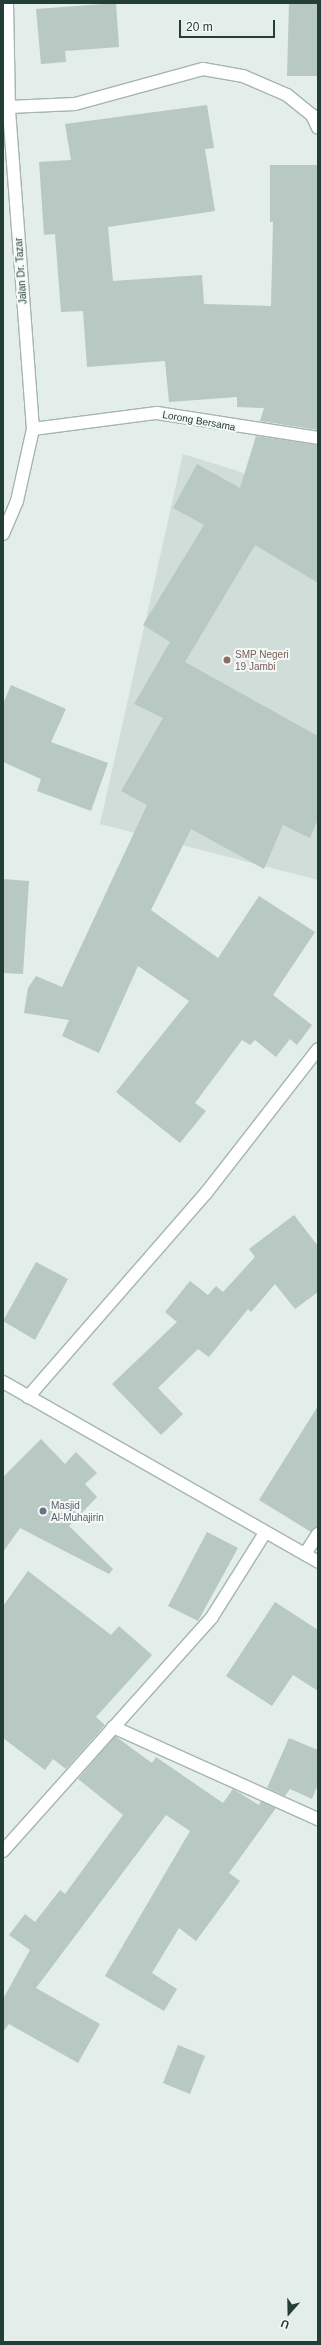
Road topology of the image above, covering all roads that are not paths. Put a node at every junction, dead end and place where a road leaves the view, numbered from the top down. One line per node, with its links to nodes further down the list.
1 (7, 3): 2 (street, Jalan Dr. Tazar)
2 (9, 107): 3 (street); 4 (street, Jalan Dr. Tazar)
3 (318, 128)
4 (33, 429): 5 (street, Lorong Bersama); 6 (street, Jalan Dr. Tazar)
5 (318, 438)
6 (3, 534)
7 (318, 1049): 9 (street)
8 (3, 1382): 9 (street)
9 (28, 1397): 10 (street)
10 (265, 1533): 12 (street); 14 (street)
11 (318, 1534): 12 (street)
12 (305, 1554): 13 (street)
13 (318, 1562)
14 (113, 1727): 15 (street); 16 (street)
15 (318, 1819)
16 (3, 1851)

